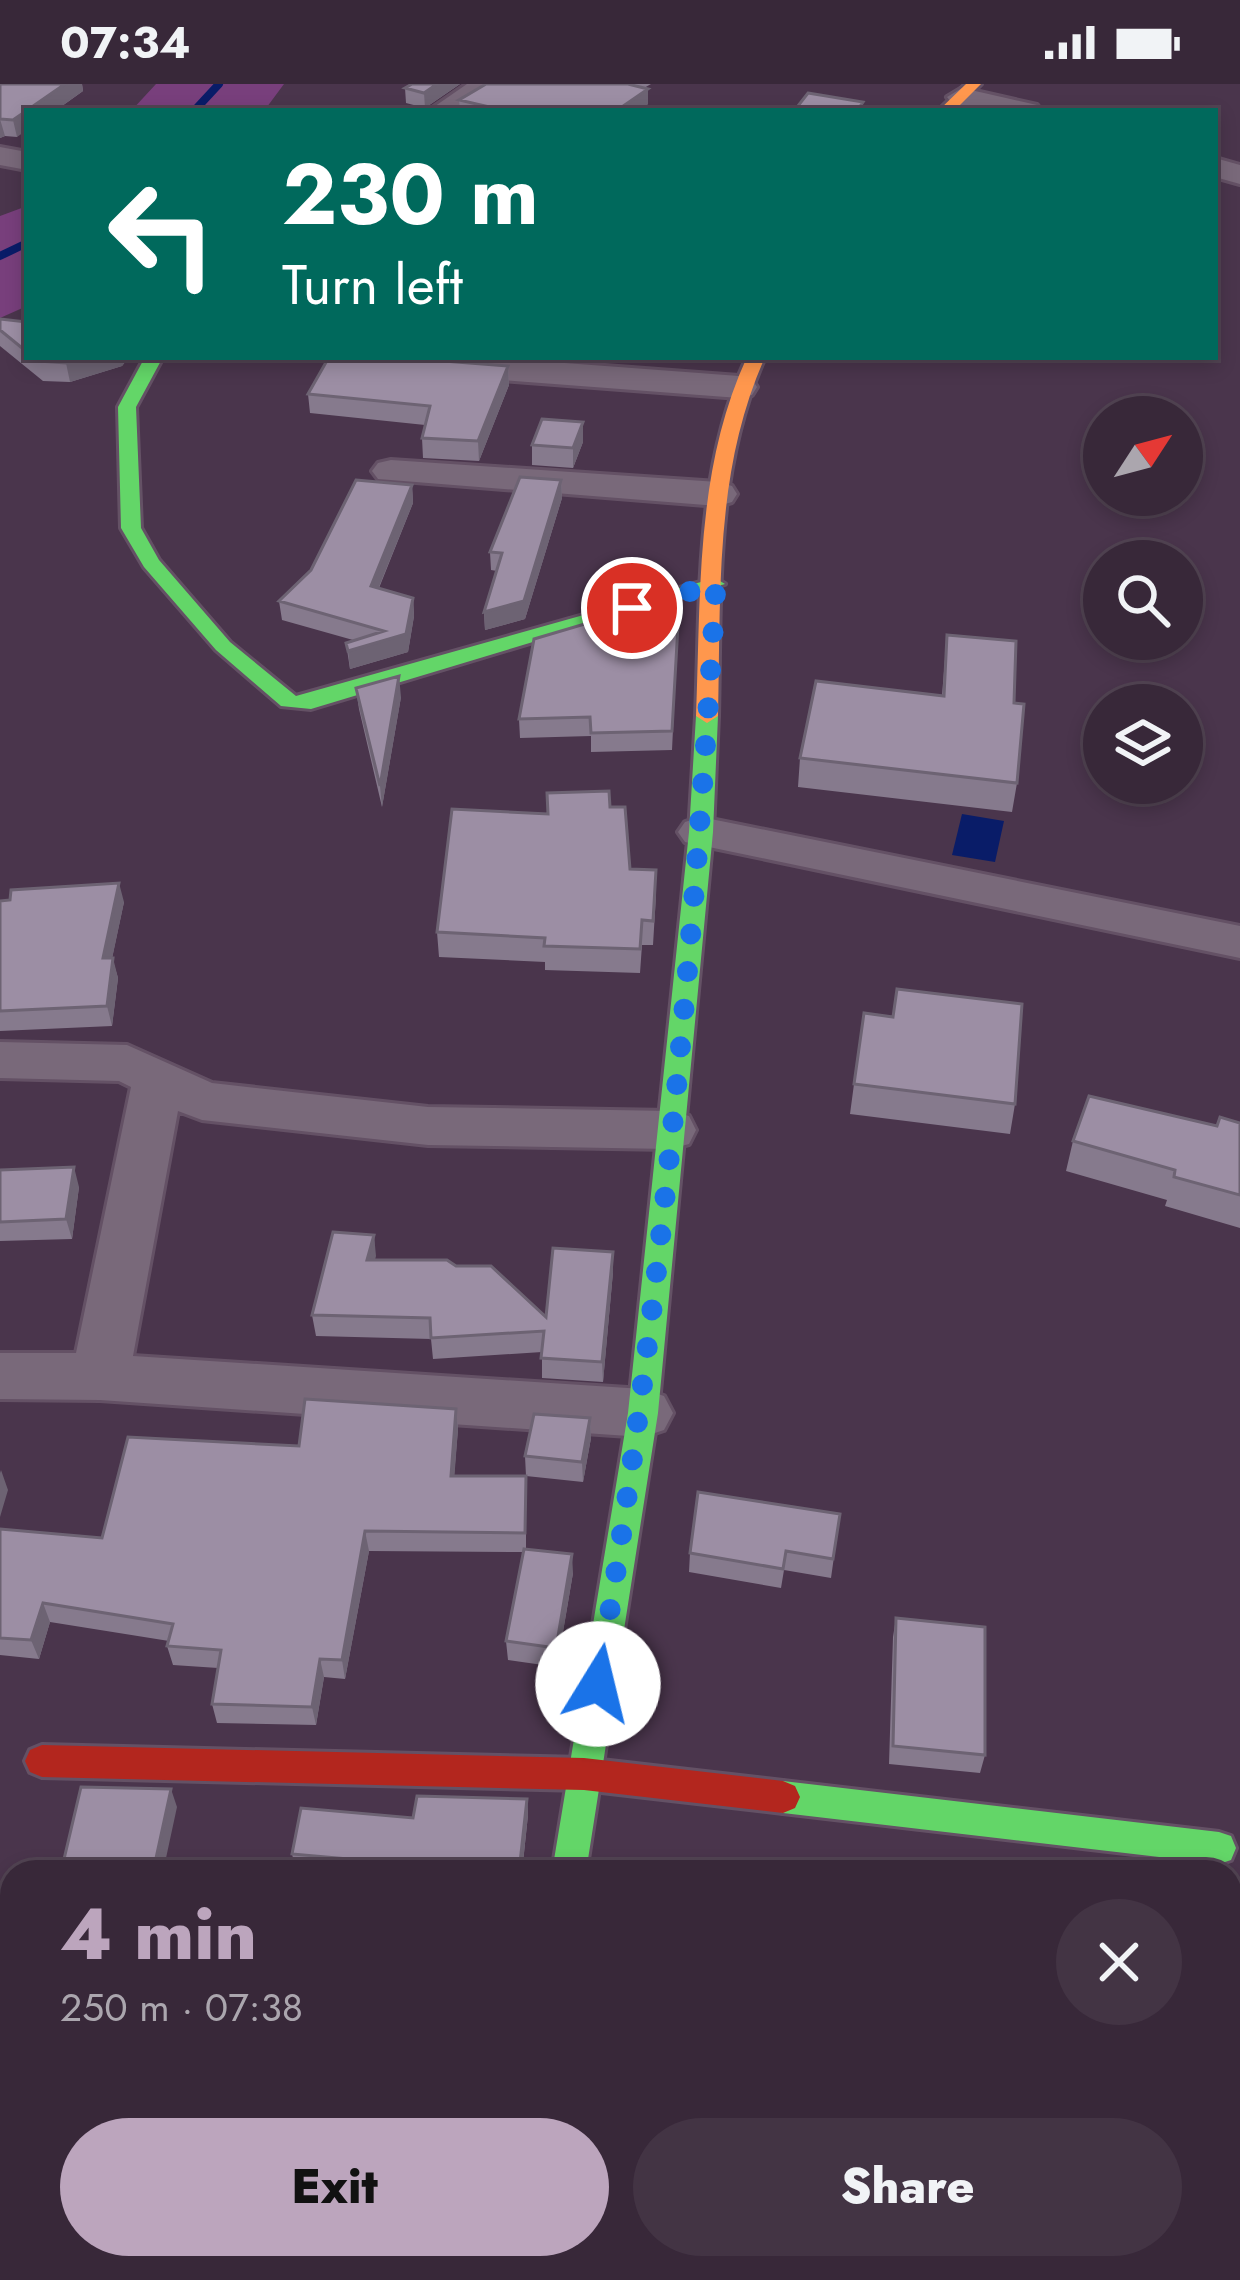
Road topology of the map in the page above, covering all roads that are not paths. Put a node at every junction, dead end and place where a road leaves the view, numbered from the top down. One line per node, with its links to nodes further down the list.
1 (487, 84): 3 (street)
2 (961, 97): 4 (street)
3 (448, 108)
4 (1012, 108)
5 (152, 360): 10 (street)
6 (431, 364): 7 (street)
7 (747, 372): 9 (street)
8 (391, 471): 9 (street)
9 (718, 494): 10 (street)
10 (716, 584): 11 (street)
11 (701, 832): 12 (street); 15 (street)
12 (1240, 942)
13 (0, 1060): 14 (street)
14 (158, 1080): 15 (street); 17 (street)
15 (670, 1130): 18 (street)
16 (0, 1376): 17 (street)
17 (100, 1377): 18 (street)
18 (643, 1413): 20 (street)
19 (42, 1761): 20 (street)
20 (584, 1774): 21 (street); 22 (street)
21 (1219, 1848)
22 (571, 1860)

